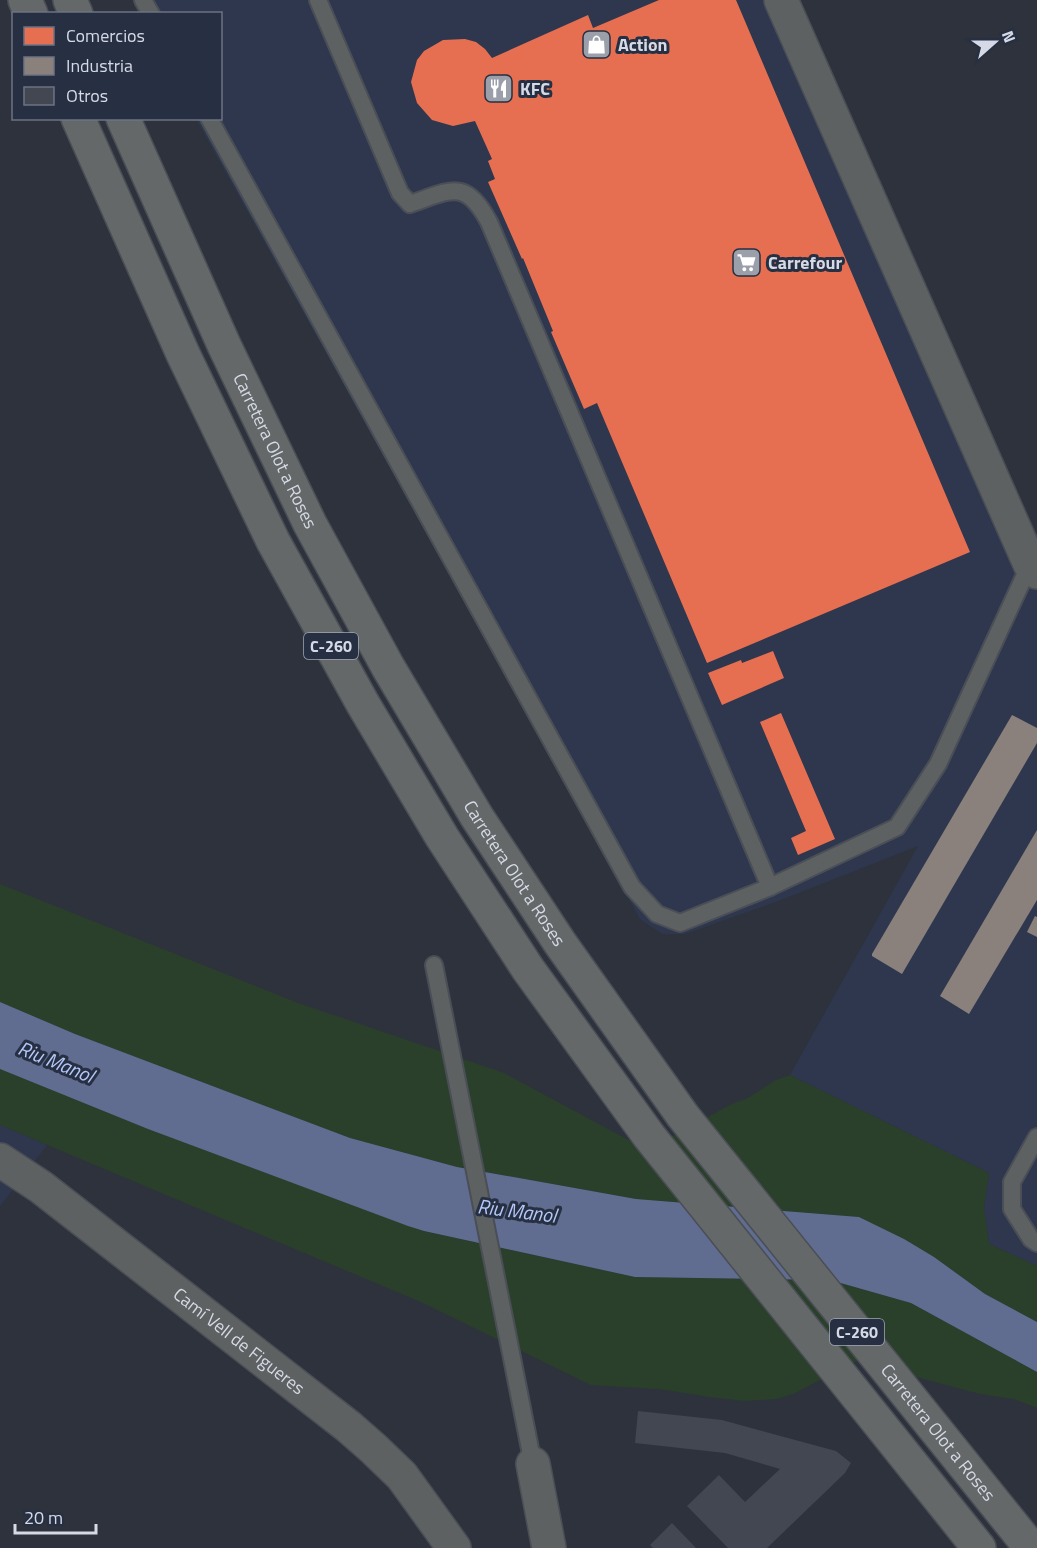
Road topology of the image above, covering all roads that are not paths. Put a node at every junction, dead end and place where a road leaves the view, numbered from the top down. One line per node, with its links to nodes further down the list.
1 (318, 0): 7 (lane)
2 (781, 0): 6 (street)
3 (79, 120): 15 (highway, C-260)
4 (124, 120): 16 (highway, Carretera Olot a Roses / C-260)
5 (209, 120): 7 (lane)
6 (1033, 568): 7 (lane)
7 (770, 886)
8 (434, 965): 12 (lane)
9 (1037, 1137): 11 (lane)
10 (0, 1160): 13 (street, Camí Vell de Figueres)
11 (1037, 1243)
12 (533, 1464): 14 (street)
13 (454, 1548)
14 (549, 1548)
15 (980, 1548)
16 (1031, 1548)

